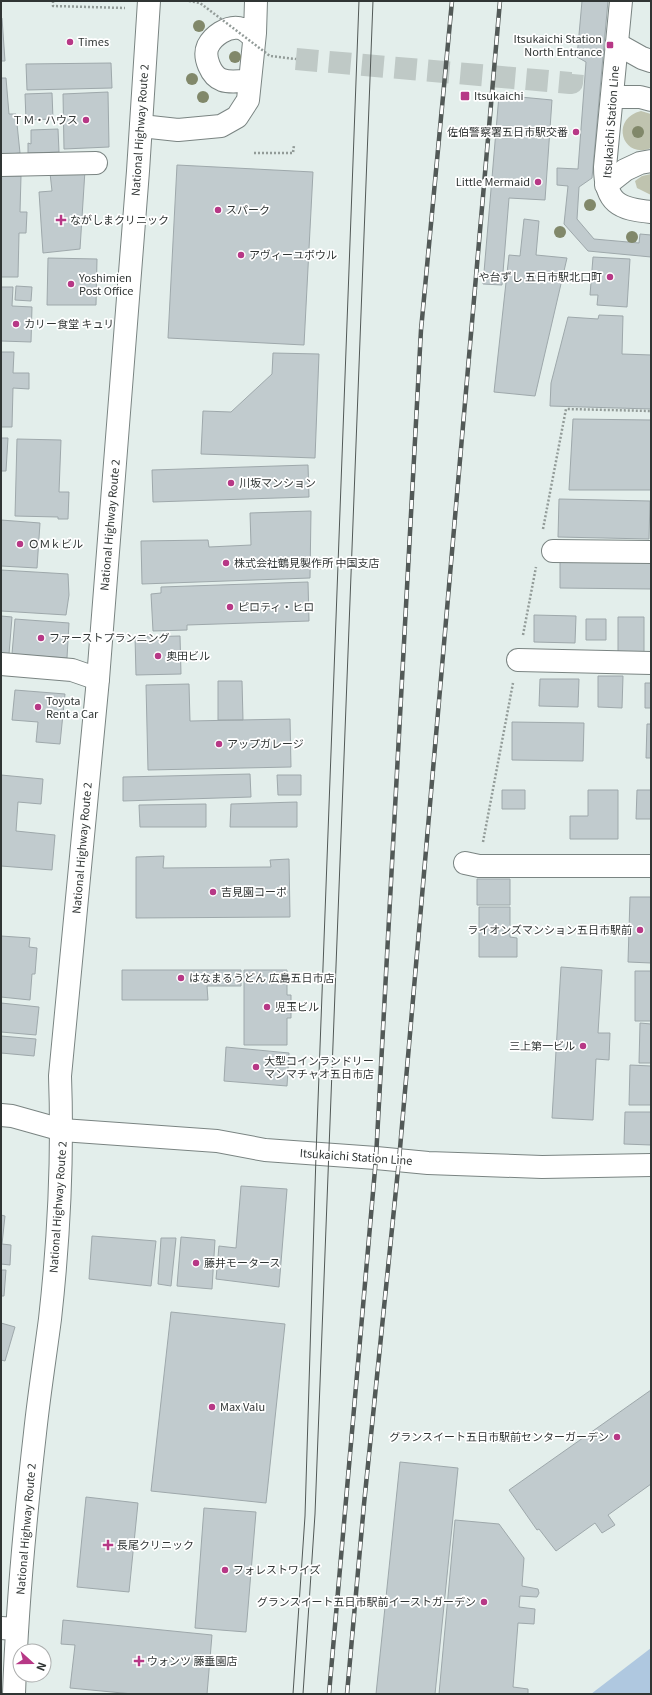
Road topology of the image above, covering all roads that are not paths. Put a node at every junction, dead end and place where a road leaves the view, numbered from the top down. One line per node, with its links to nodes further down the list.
1 (149, 1): 10 (main road, National Highway Route 2)
2 (256, 1): 4 (main road)
3 (621, 1): 5 (main road, Itsukaichi Station Line)
4 (254, 38): 7 (main road); 7 (main road)
5 (617, 44): 6 (main road); 8 (main road, Itsukaichi Station Line)
6 (651, 61)
7 (250, 80): 10 (main road)
8 (612, 97): 9 (main road); 14 (main road, Itsukaichi Station Line)
9 (651, 100)
10 (141, 126): 22 (main road, National Highway Route 2)
11 (651, 161): 14 (main road)
12 (96, 163): 13 (main road)
13 (1, 165)
14 (606, 185): 15 (main road, Itsukaichi Station Line)
15 (651, 212)
16 (547, 542): 17 (main road)
17 (651, 552)
18 (518, 660): 19 (main road)
19 (651, 663)
20 (1, 664): 22 (main road)
21 (1, 678): 22 (main road)
22 (98, 679): 26 (main road, National Highway Route 2)
23 (472, 864): 24 (main road)
24 (651, 866)
25 (1, 1115): 26 (main road, Itsukaichi Station Line)
26 (62, 1130): 27 (main road, Itsukaichi Station Line); 28 (main road, National Highway Route 2)
27 (651, 1165)
28 (9, 1628): 29 (main road, National Highway Route 2)
29 (14, 1694)

